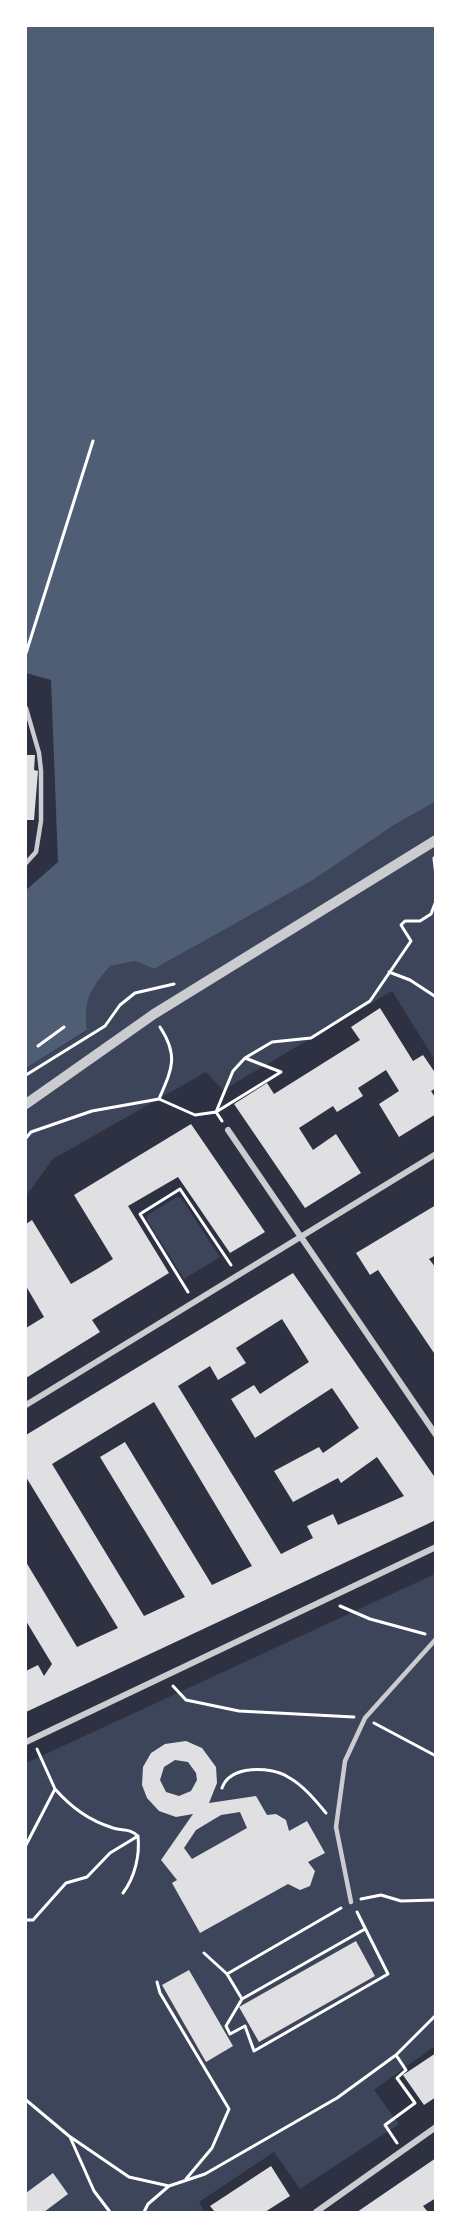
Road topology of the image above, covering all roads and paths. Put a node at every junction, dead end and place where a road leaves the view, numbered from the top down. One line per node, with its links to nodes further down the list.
1 (93, 441): 2 (path)
2 (26, 653)
3 (26, 708): 6 (lane)
4 (435, 840): 18 (street)
5 (434, 854): 7 (path)
6 (26, 863)
7 (435, 876)
8 (435, 902): 9 (path)
9 (389, 972): 11 (path); 15 (path)
10 (184, 978): 16 (path)
11 (435, 997)
12 (63, 1027): 14 (path)
13 (160, 1027): 17 (path)
14 (38, 1046)
15 (245, 1058): 19 (path); 19 (path)
16 (26, 1075)
17 (159, 1099): 19 (path); 21 (path)
18 (26, 1104)
19 (216, 1112): 20 (path)
20 (228, 1130): 23 (street)
21 (26, 1138)
22 (435, 1154): 23 (street)
23 (299, 1236): 24 (street); 27 (street)
24 (237, 1274): 25 (street); 25 (path)
25 (194, 1301): 26 (street)
26 (26, 1405)
27 (435, 1435)
28 (435, 1547): 29 (street)
29 (325, 1600): 30 (path); 31 (street)
30 (435, 1638): 32 (lane)
31 (164, 1676): 32 (path); 33 (street)
32 (365, 1718): 34 (path); 38 (lane)
33 (26, 1742)
34 (435, 1756)
35 (41, 1758): 37 (path)
36 (222, 1788): 38 (path)
37 (55, 1789): 39 (path); 40 (path)
38 (336, 1827): 43 (lane)
39 (138, 1836): 41 (path); 44 (path)
40 (26, 1845)
41 (123, 1893)
42 (435, 1900): 43 (path)
43 (351, 1902): 45 (path); 47 (path)
44 (26, 1920)
45 (365, 1929): 49 (path); 49 (path)
46 (204, 1953): 47 (path)
47 (227, 1974): 49 (path)
48 (157, 1982): 56 (path)
49 (242, 1999)
50 (435, 2016): 51 (path)
51 (396, 2055): 54 (path); 56 (path)
52 (26, 2100): 55 (path)
53 (435, 2127): 60 (street)
54 (391, 2133)
55 (69, 2136): 57 (path); 58 (path)
56 (184, 2181): 57 (path)
57 (169, 2186): 59 (path)
58 (110, 2212)
59 (144, 2212)
60 (316, 2212)

